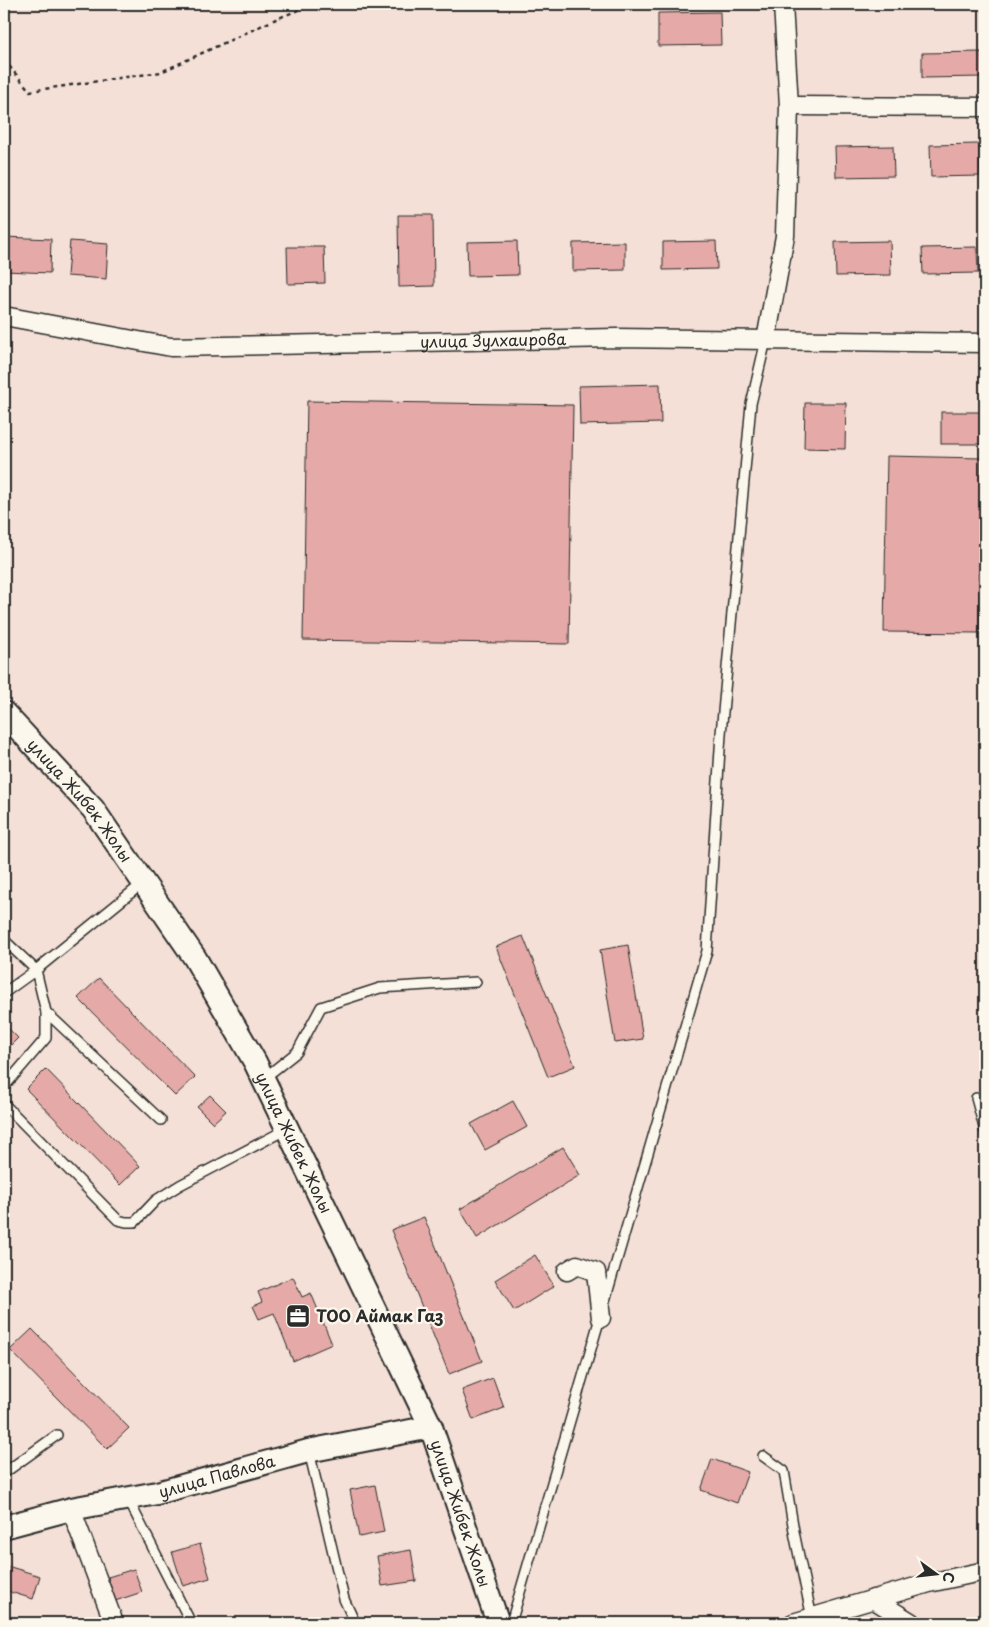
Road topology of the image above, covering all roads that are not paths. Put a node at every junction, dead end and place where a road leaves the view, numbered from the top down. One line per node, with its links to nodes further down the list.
1 (783, 4): 2 (street)
2 (789, 106): 3 (street); 5 (street)
3 (985, 107)
4 (4, 316): 5 (street, улица Зулхаирова)
5 (766, 340): 6 (street, улица Зулхаирова); 22 (lane)
6 (985, 343)
7 (4, 712): 8 (street, улица Жибек Жолы)
8 (143, 882): 10 (lane); 14 (street, улица Жибек Жолы)
9 (4, 940): 10 (lane)
10 (36, 970): 12 (lane); 13 (lane)
11 (476, 982): 14 (lane)
12 (4, 993)
13 (46, 1012): 15 (lane); 18 (lane)
14 (263, 1079): 19 (street, улица Жибек Жолы)
15 (4, 1087)
16 (976, 1098): 20 (lane)
17 (4, 1104): 19 (lane)
18 (161, 1120)
19 (287, 1129): 23 (street, улица Жибек Жолы)
20 (985, 1131)
21 (567, 1271): 22 (street)
22 (600, 1318): 38 (lane)
23 (431, 1427): 25 (street, улица Павлова); 37 (street, улица Жибек Жолы)
24 (57, 1435): 27 (lane)
25 (308, 1451): 28 (street, улица Павлова); 36 (lane)
26 (763, 1456): 33 (lane)
27 (4, 1472)
28 (128, 1498): 29 (street, улица Павлова); 35 (lane)
29 (71, 1509): 30 (street, улица Павлова); 34 (street)
30 (4, 1527)
31 (985, 1571): 32 (street)
32 (873, 1599): 33 (street); 40 (street)
33 (812, 1618): 39 (street)
34 (114, 1623)
35 (191, 1623)
36 (354, 1623)
37 (498, 1623)
38 (511, 1623)
39 (793, 1623)
40 (912, 1623)

